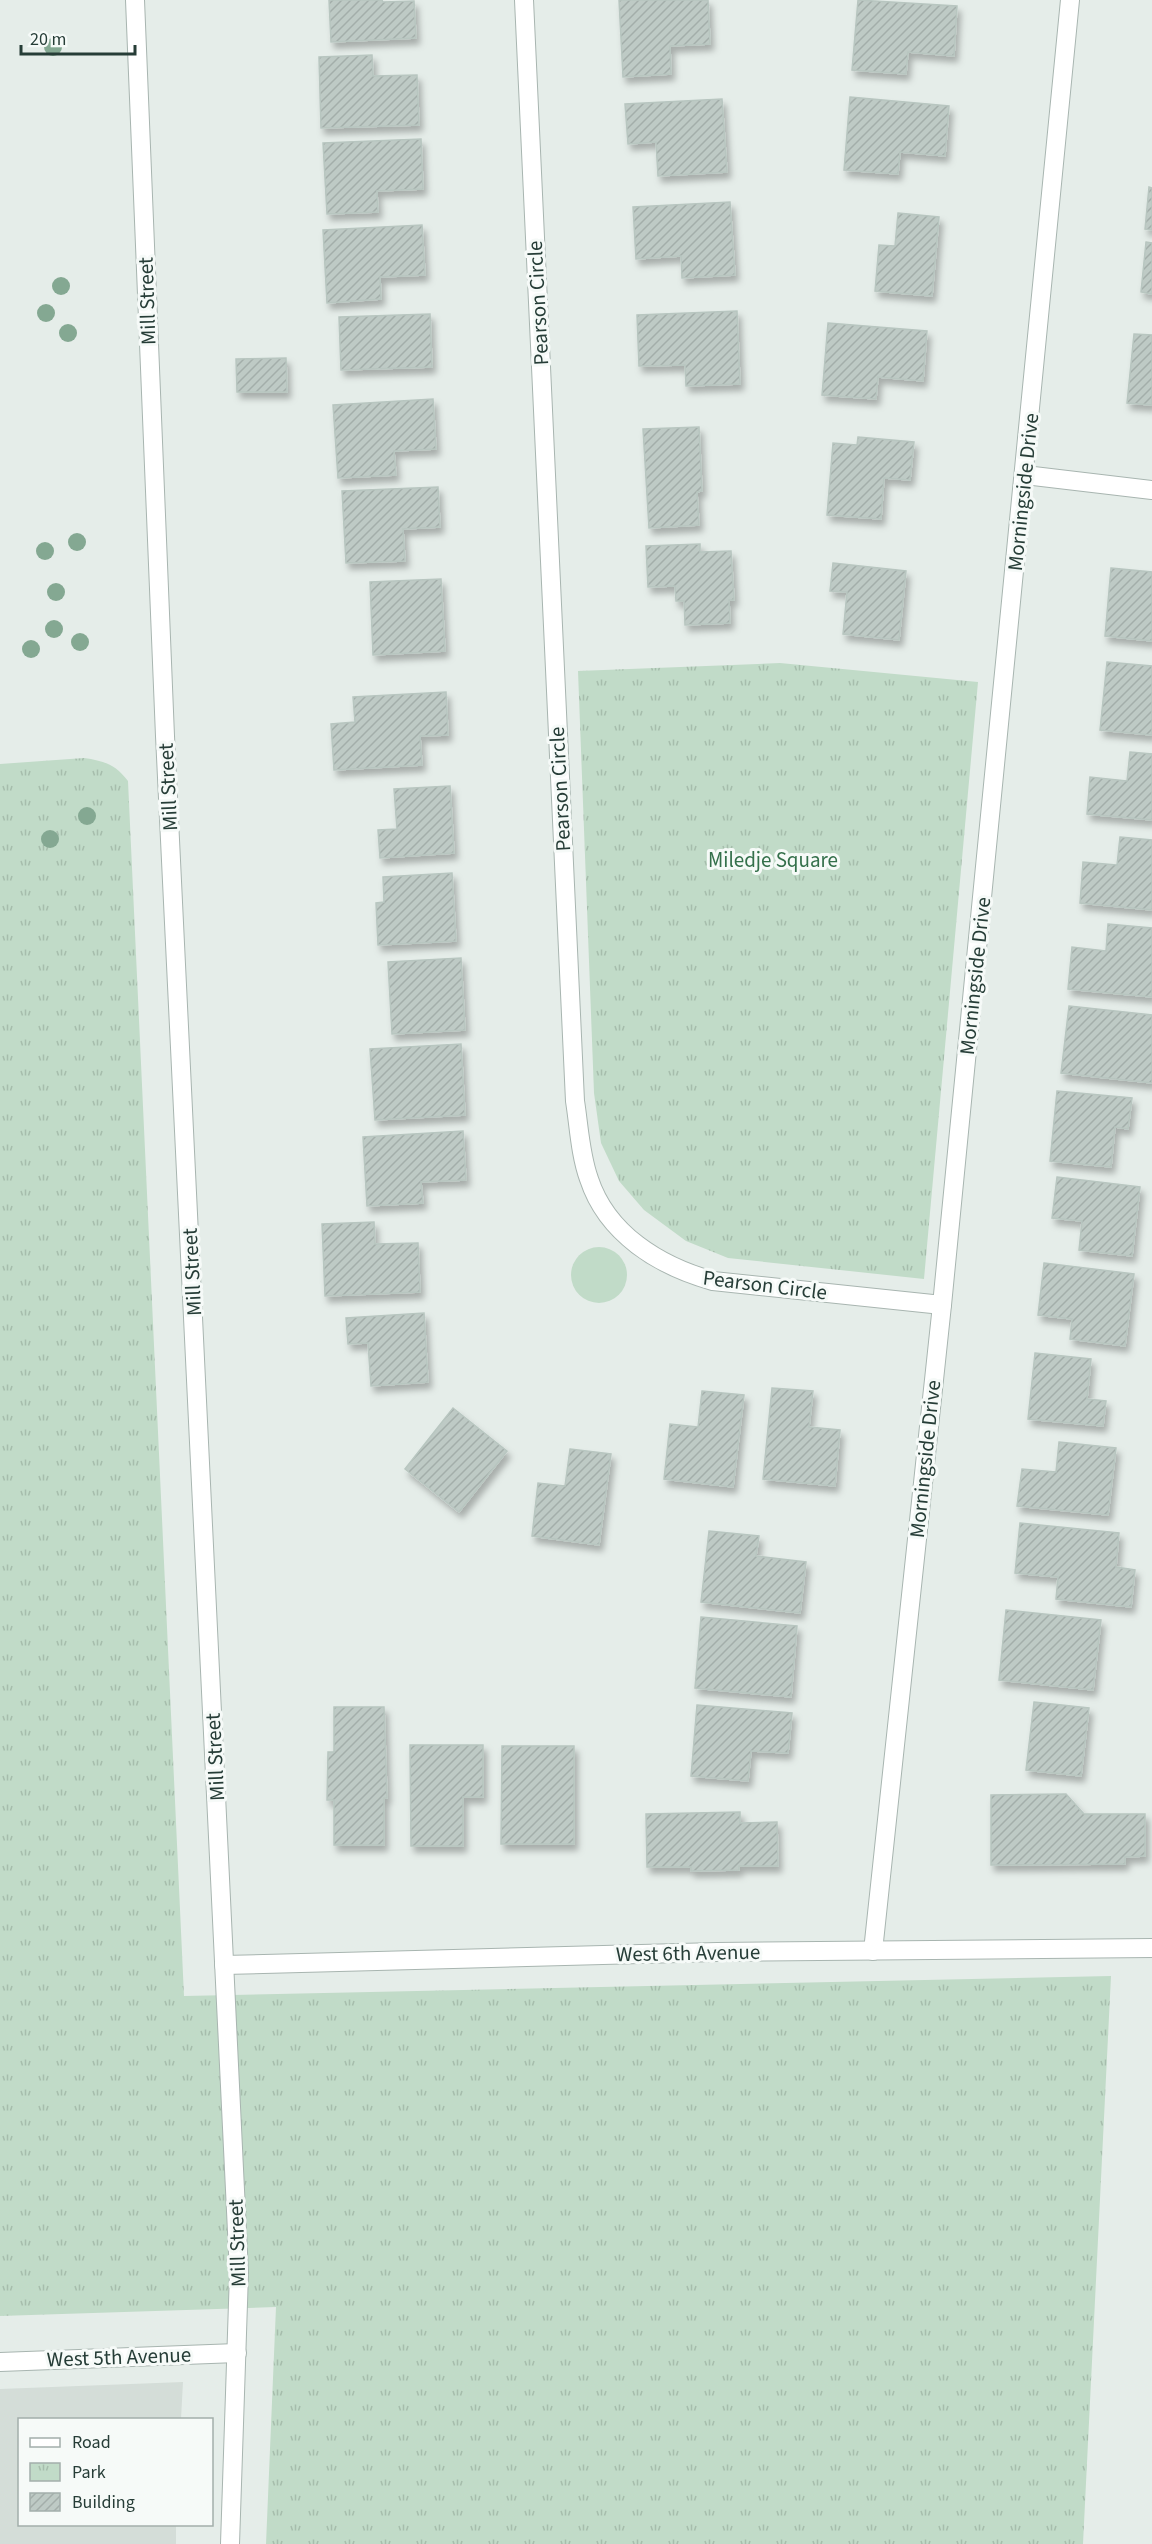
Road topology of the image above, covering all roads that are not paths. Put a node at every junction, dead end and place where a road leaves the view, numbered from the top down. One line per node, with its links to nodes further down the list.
1 (135, 0): 9 (street, Mill Street)
2 (524, 0): 6 (street, Pearson Circle)
3 (1070, 0): 4 (street, Morningside Drive)
4 (1025, 475): 5 (street); 6 (street, Morningside Drive)
5 (1152, 490)
6 (942, 1305): 8 (street, Morningside Drive)
7 (1152, 1948): 8 (street, West 6th Avenue)
8 (873, 1951): 9 (street, West 6th Avenue)
9 (224, 1965): 10 (street, Mill Street)
10 (237, 2353): 11 (street, West 5th Avenue); 12 (street, Mill Street)
11 (0, 2362)
12 (230, 2544)

